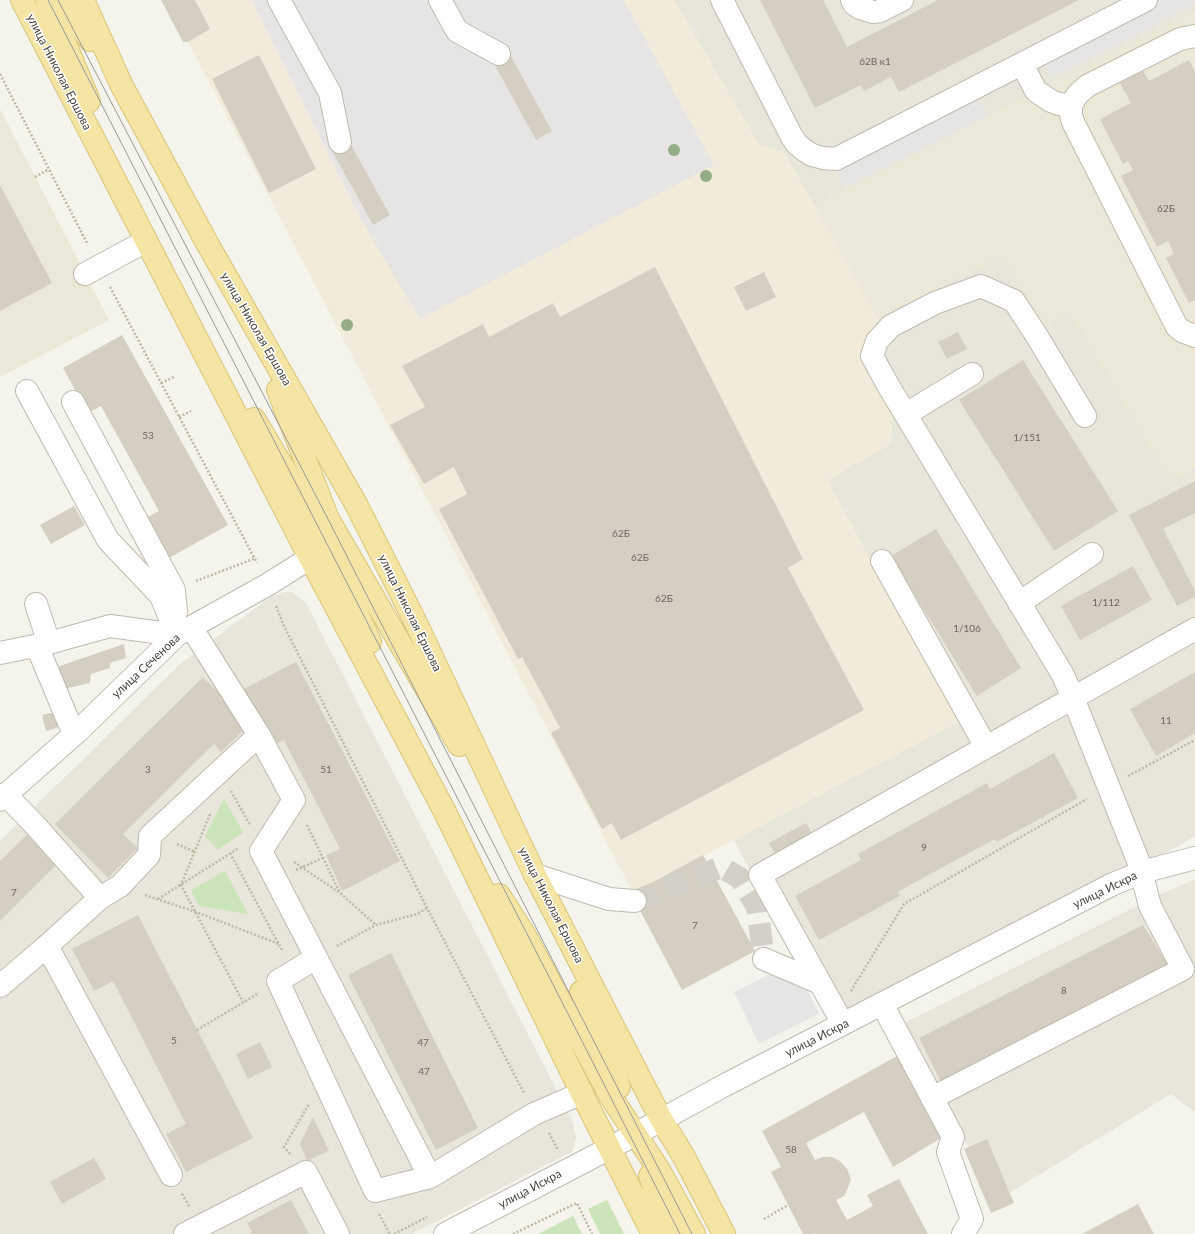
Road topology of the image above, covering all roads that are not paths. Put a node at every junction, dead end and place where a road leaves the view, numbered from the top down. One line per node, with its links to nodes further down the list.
1 (22, 0): 17 (main road, улица Николая Ершова)
2 (47, 0): 17 (main road)
3 (62, 0): 14 (main road)
4 (83, 0): 14 (main road, улица Николая Ершова)
5 (279, 0): 16 (street)
6 (440, 0): 12 (street)
7 (722, 0): 13 (street)
8 (852, 0): 9 (street)
9 (902, 0)
10 (1146, 0): 13 (street)
11 (1195, 36): 15 (street)
12 (499, 54)
13 (1022, 64): 15 (street)
14 (122, 86): 19 (main road, улица Николая Ершова)
15 (1071, 105): 20 (street)
16 (340, 142)
17 (149, 246): 18 (street); 27 (main road, улица Николая Ершова); 40 (main road)
18 (92, 270)
19 (251, 320): 43 (main road, улица Николая Ершова); 43 (main road)
20 (1195, 336)
21 (972, 374): 24 (street)
22 (27, 391): 32 (street)
23 (73, 402): 32 (street)
24 (906, 414): 25 (street); 29 (street)
25 (1085, 416)
26 (1092, 554): 29 (street)
27 (310, 558): 32 (street, улица Сеченова); 40 (main road, улица Николая Ершова)
28 (882, 561): 38 (street)
29 (1019, 603): 35 (street)
30 (36, 604): 33 (street)
31 (1195, 629): 35 (street)
32 (184, 631): 33 (street); 36 (street, улица Сеченова); 37 (street)
33 (43, 644): 34 (street); 36 (street)
34 (0, 653)
35 (1073, 698): 38 (street); 42 (street)
36 (77, 732): 39 (street, улица Сеченова)
37 (259, 735): 44 (street); 47 (street)
38 (986, 747): 49 (street)
39 (3, 797): 44 (street)
40 (445, 812): 53 (main road, улица Николая Ершова); 56 (main road)
41 (1195, 858): 42 (street, улица Искра)
42 (1142, 872): 51 (street, улица Искра); 54 (street)
43 (535, 875): 45 (street); 55 (main road, улица Николая Ершова); 56 (main road)
44 (100, 898): 46 (street)
45 (635, 902)
46 (47, 946): 50 (street); 58 (street)
47 (316, 958): 59 (street); 59 (street)
48 (764, 960): 49 (street)
49 (820, 983): 52 (street)
50 (0, 986)
51 (882, 1004): 52 (street, улица Искра); 54 (street)
52 (843, 1024): 55 (street, улица Искра)
53 (582, 1093): 57 (main road, улица Николая Ершова); 59 (street)
54 (932, 1098): 67 (street)
55 (662, 1119): 56 (street, улица Искра); 66 (main road, улица Николая Ершова)
56 (635, 1133): 57 (street, улица Искра); 64 (main road); 65 (main road)
57 (610, 1148): 62 (street, улица Искра); 63 (main road, улица Николая Ершова)
58 (171, 1175)
59 (430, 1178)
60 (185, 1234): 61 (street)
61 (338, 1234)
62 (445, 1234)
63 (653, 1234)
64 (670, 1234)
65 (694, 1234)
66 (724, 1234)
67 (963, 1234)

